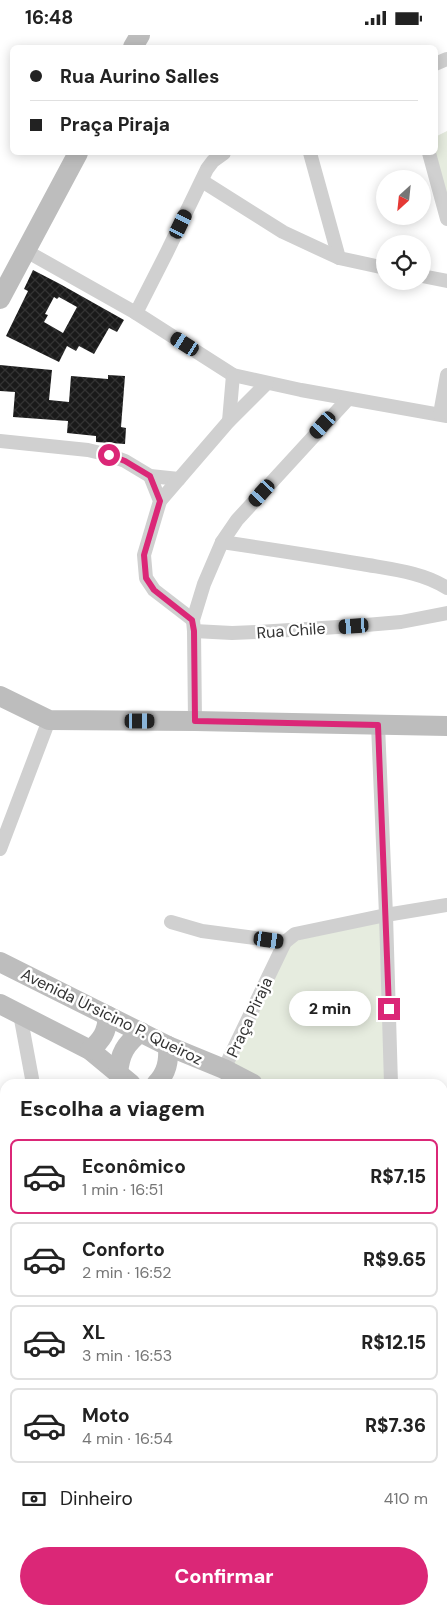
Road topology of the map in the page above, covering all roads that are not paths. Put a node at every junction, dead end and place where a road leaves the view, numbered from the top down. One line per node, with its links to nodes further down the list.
1 (77, 155): 7 (street)
2 (221, 155): 5 (street)
3 (311, 155): 8 (street)
4 (430, 155): 6 (street)
5 (202, 181): 8 (street); 13 (street)
6 (447, 219)
7 (26, 251): 12 (street); 13 (street)
8 (339, 258): 9 (street)
9 (376, 266)
10 (431, 278): 11 (street)
11 (447, 281)
12 (0, 299)
13 (136, 313): 14 (street)
14 (233, 375): 16 (street); 19 (street)
15 (447, 375): 18 (street)
16 (267, 383): 17 (street); 19 (street)
17 (348, 399): 18 (street); 24 (street)
18 (443, 415)
19 (229, 421): 22 (street)
20 (0, 441): 21 (street)
21 (150, 476): 22 (street); 23 (street)
22 (179, 479): 23 (street)
23 (160, 501): 27 (street)
24 (222, 542): 25 (street); 27 (street)
25 (447, 588)
26 (447, 613): 27 (street, Rua Chile)
27 (193, 625): 30 (street)
28 (0, 696): 29 (street)
29 (49, 720): 30 (street); 33 (street)
30 (195, 721): 31 (street)
31 (378, 725): 32 (street); 35 (street)
32 (447, 726)
33 (0, 849)
34 (447, 905): 35 (street)
35 (386, 915): 37 (street); 51 (street)
36 (171, 922): 37 (street)
37 (285, 942): 45 (street, Praça Piraja)
38 (0, 962): 41 (street, Avenida Ursicino P. Queiroz)
39 (0, 1004): 40 (street)
40 (20, 1014): 44 (street); 46 (street)
41 (108, 1016): 42 (street, Avenida Ursicino P. Queiroz); 44 (street)
42 (141, 1032): 43 (street, Avenida Ursicino P. Queiroz); 48 (street)
43 (168, 1046): 45 (street, Avenida Ursicino P. Queiroz); 49 (street)
44 (90, 1050): 47 (street)
45 (224, 1069): 50 (street, Avenida Ursicino P. Queiroz)
46 (32, 1079)
47 (126, 1079)
48 (127, 1079)
49 (160, 1079)
50 (243, 1079)
51 (391, 1079)

